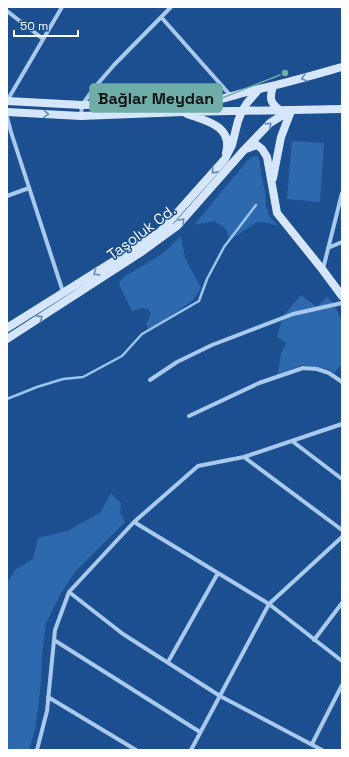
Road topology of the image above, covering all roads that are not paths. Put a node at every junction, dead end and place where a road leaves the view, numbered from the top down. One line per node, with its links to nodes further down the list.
1 (62, 7): 5 (street)
2 (171, 7): 4 (street)
3 (7, 11): 5 (street)
4 (161, 17): 9 (street); 11 (street)
5 (43, 39): 10 (street)
6 (342, 68): 7 (street, one-way to 7)
7 (273, 86): 8 (street); 14 (street)
8 (259, 89): 9 (street); 13 (street, Taşoluk Cd.)
9 (232, 96): 11 (street)
10 (7, 101): 11 (street)
11 (82, 106): 18 (street)
12 (342, 110): 15 (street)
13 (242, 111): 14 (street); 17 (street); 21 (street, Taşoluk Cd.)
14 (281, 111): 15 (street)
15 (291, 111): 20 (street, Taşoluk Cd., one-way to 15); 22 (street)
16 (7, 112): 18 (street, one-way to 18)
17 (183, 112): 18 (street); 21 (street)
18 (81, 116)
19 (7, 117): 23 (street)
20 (244, 150): 22 (street); 33 (street, Taşoluk Cd., one-way to 20)
21 (225, 159): 29 (street, Taşoluk Cd., one-way to 29)
22 (272, 182): 28 (street)
23 (29, 188): 25 (street); 29 (street)
24 (342, 193): 27 (street)
25 (7, 196)
26 (342, 242): 27 (street)
27 (328, 248): 28 (street)
28 (322, 269): 30 (street)
29 (64, 293): 32 (street, Taşoluk Cd.)
30 (342, 296)
31 (342, 303): 34 (street)
32 (7, 328)
33 (7, 339)
34 (150, 380)
35 (342, 382): 36 (street)
36 (189, 416)
37 (342, 424): 38 (street)
38 (292, 441): 39 (street); 40 (street)
39 (244, 457): 41 (street); 42 (street)
40 (342, 480)
41 (134, 522): 44 (street); 45 (street)
42 (342, 530)
43 (342, 537): 47 (street)
44 (218, 573): 47 (street); 51 (street)
45 (68, 592): 48 (street); 51 (street)
46 (342, 603): 49 (street)
47 (269, 604): 49 (street); 53 (street)
48 (54, 640): 54 (street); 55 (street)
49 (314, 640): 50 (street)
50 (342, 661)
51 (168, 662): 53 (street)
52 (342, 685): 56 (street)
53 (220, 696): 55 (street); 56 (street)
54 (48, 697): 57 (street); 58 (street)
55 (200, 732): 59 (street)
56 (312, 744): 60 (street)
57 (37, 750)
58 (136, 750)
59 (191, 750)
60 (322, 750)

